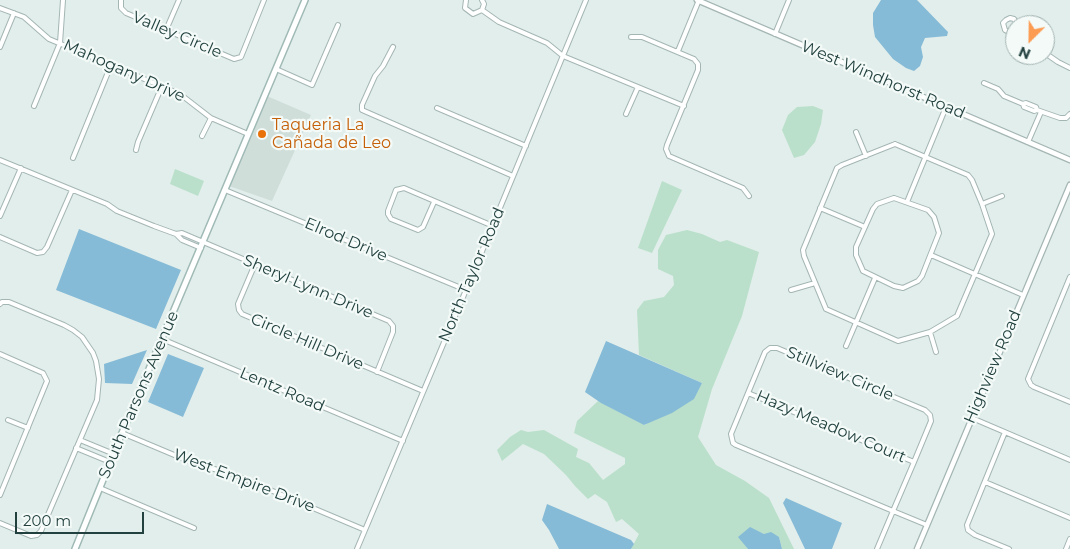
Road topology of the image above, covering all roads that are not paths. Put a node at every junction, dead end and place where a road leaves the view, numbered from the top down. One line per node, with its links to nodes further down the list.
1 (63, 0): 18 (street)
2 (121, 0): 15 (street, Valley Circle)
3 (179, 0): 15 (street)
4 (264, 0): 15 (street, Valley Circle)
5 (304, 0): 26 (main road, South Parsons Avenue)
6 (466, 0): 12 (street)
7 (482, 0): 12 (street)
8 (586, 0): 22 (street, North Taylor Road)
9 (698, 0): 16 (street, West Windhorst Road); 21 (street)
10 (789, 0): 16 (street)
11 (0, 8): 13 (street, Mahogany Drive)
12 (482, 10): 22 (street)
13 (14, 13): 18 (street, Mahogany Drive); 19 (street)
14 (338, 25): 26 (street)
15 (166, 30)
16 (775, 34): 32 (street, West Windhorst Road)
17 (631, 37): 21 (street)
18 (60, 43): 24 (street, Mahogany Drive); 30 (street)
19 (0, 46)
20 (393, 47): 50 (street)
21 (678, 51): 31 (street)
22 (563, 56): 29 (street); 42 (street, North Taylor Road)
23 (1055, 60): 25 (street)
24 (111, 66): 28 (street, Mahogany Drive); 46 (street)
25 (1070, 68)
26 (276, 69): 39 (main road, South Parsons Avenue)
27 (984, 83): 34 (street)
28 (162, 86): 37 (street, Mahogany Drive); 43 (street)
29 (638, 87): 31 (street); 35 (street)
30 (34, 106)
31 (684, 106): 54 (street)
32 (946, 107): 41 (street, West Windhorst Road); 45 (street)
33 (437, 108): 42 (street)
34 (1039, 111): 36 (street); 41 (street)
35 (626, 114)
36 (1070, 114)
37 (212, 118): 39 (street, Mahogany Drive); 40 (street)
38 (856, 132): 44 (street)
39 (248, 134): 53 (main road, South Parsons Avenue)
40 (202, 136)
41 (1028, 142): 48 (street, West Windhorst Road)
42 (526, 146): 50 (street, North Taylor Road)
43 (136, 150)
44 (866, 156): 45 (street); 59 (street)
45 (926, 156): 57 (street); 58 (street)
46 (73, 158)
47 (0, 160): 49 (street, Sheryl Lynn Drive)
48 (1070, 160)
49 (21, 168): 52 (street, Sheryl Lynn Drive); 60 (street)
50 (513, 176): 61 (street, North Taylor Road)
51 (1070, 185): 75 (street, Highview Road)
52 (72, 190): 63 (street, Sheryl Lynn Drive); 64 (street)
53 (225, 190): 65 (main road, South Parsons Avenue); 73 (street, Elrod Drive)
54 (749, 196)
55 (1002, 196): 58 (street)
56 (434, 202): 56 (street); 61 (street)
57 (907, 202): 62 (street); 67 (street)
58 (982, 204): 69 (street)
59 (820, 208): 62 (street); 72 (street)
60 (0, 216)
61 (493, 226): 73 (street, North Taylor Road)
62 (865, 227): 71 (street)
63 (176, 234): 65 (street, Sheryl Lynn Drive); 66 (street, Sheryl Lynn Drive)
64 (0, 237)
65 (203, 242): 66 (main road, South Parsons Avenue); 68 (street, Sheryl Lynn Drive)
66 (201, 248): 79 (main road, South Parsons Avenue)
67 (931, 256): 69 (street); 71 (street)
68 (255, 264): 83 (street, Sheryl Lynn Drive); 83 (street, Circle Hill Drive)
69 (976, 275): 75 (street); 78 (street)
70 (1070, 277): 86 (street)
71 (875, 278): 77 (street)
72 (815, 282): 74 (street); 77 (street)
73 (466, 290): 84 (street, North Taylor Road)
74 (790, 290)
75 (1024, 295): 87 (street, Highview Road)
76 (0, 304): 92 (street)
77 (856, 323): 78 (street); 80 (street)
78 (930, 332): 81 (street)
79 (162, 339): 91 (main road, South Parsons Avenue); 93 (street, Lentz Road)
80 (846, 346)
81 (936, 352)
82 (0, 354): 89 (street)
83 (377, 372): 84 (street, Circle Hill Drive)
84 (423, 391): 93 (street, North Taylor Road)
85 (748, 393): 98 (street, Hazy Meadow Court); 98 (street, Stillview Circle); 102 (street, Stillview Circle)
86 (1070, 402)
87 (972, 418): 90 (street); 105 (street, Highview Road)
88 (8, 420): 89 (street)
89 (28, 428): 101 (street)
90 (1005, 432): 96 (street); 99 (street)
91 (122, 433): 95 (main road, South Parsons Avenue); 107 (street, West Empire Drive)
92 (80, 440): 94 (street); 95 (street)
93 (403, 441): 107 (street, North Taylor Road)
94 (76, 448): 97 (street); 104 (street)
95 (114, 454): 97 (main road, South Parsons Avenue)
96 (1070, 460)
97 (110, 462): 100 (main road, South Parsons Avenue)
98 (914, 462): 102 (street, Stillview Circle)
99 (984, 482): 103 (street); 113 (street)
100 (100, 488): 106 (street); 109 (main road, South Parsons Avenue)
101 (0, 494)
102 (893, 511): 105 (street, Stillview Circle); 111 (street)
103 (1070, 518)
104 (0, 523)
105 (927, 525): 112 (street, Highview Road)
106 (194, 528)
107 (365, 530): 110 (street, North Taylor Road)
108 (1070, 539): 114 (street)
109 (75, 549)
110 (357, 549)
111 (877, 549)
112 (917, 549)
113 (1009, 549)
114 (1066, 549)

